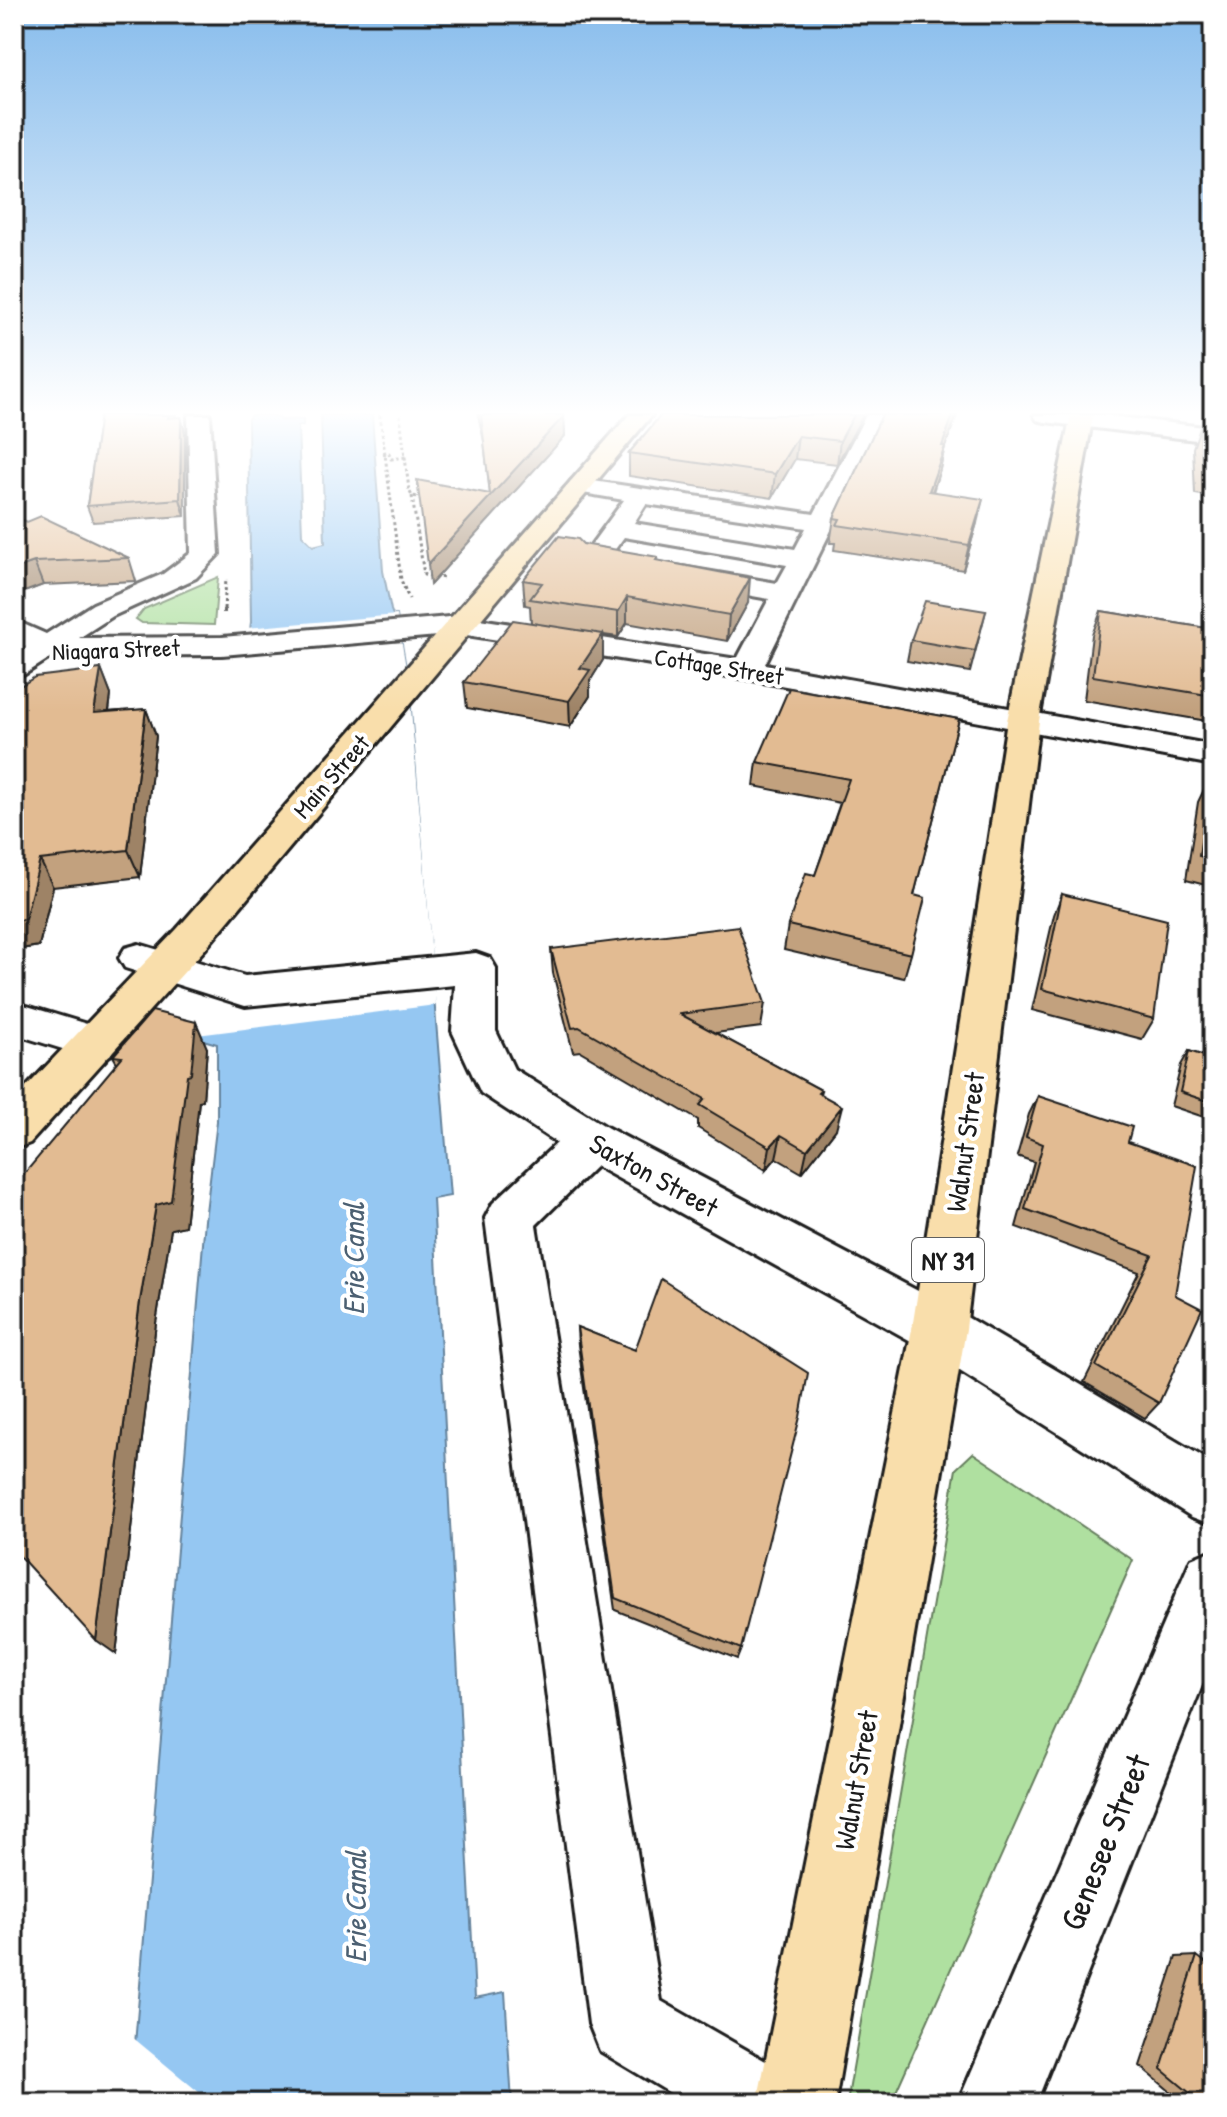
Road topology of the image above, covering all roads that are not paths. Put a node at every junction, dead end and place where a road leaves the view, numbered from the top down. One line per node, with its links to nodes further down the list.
1 (203, 514): 15 (street)
2 (527, 514): 13 (main road, Main Street)
3 (551, 514): 13 (main road, Main Street)
4 (628, 514): 9 (street)
5 (760, 514): 8 (street)
6 (827, 514): 8 (street)
7 (1054, 514): 18 (main road, Walnut Street / NY 31)
8 (822, 523): 10 (street)
9 (617, 528): 10 (street); 11 (street)
10 (803, 559): 11 (street)
11 (786, 593): 17 (street)
12 (14, 629): 15 (street)
13 (419, 638): 14 (street, Cottage Street); 17 (street, Cottage Street); 20 (main road, Main Street); 20 (main road, Main Street)
14 (222, 646): 15 (street, Niagara Street)
15 (49, 647): 16 (street, Niagara Street)
16 (14, 667)
17 (747, 670): 18 (street, Cottage Street)
18 (1023, 721): 19 (street, Cottage Street); 25 (main road, Walnut Street / NY 31)
19 (1213, 755)
20 (171, 960): 22 (main road, Main Street); 24 (street, Saxton Street)
21 (14, 1018): 22 (street)
22 (88, 1040): 23 (main road, Main Street)
23 (14, 1129)
24 (591, 1141): 25 (street, Saxton Street); 28 (street)
25 (939, 1329): 26 (street, Saxton Street); 29 (main road, Walnut Street / NY 31)
26 (1213, 1496)
27 (1213, 1581): 30 (street, Genesee Street)
28 (762, 2103)
29 (796, 2103)
30 (997, 2103)

